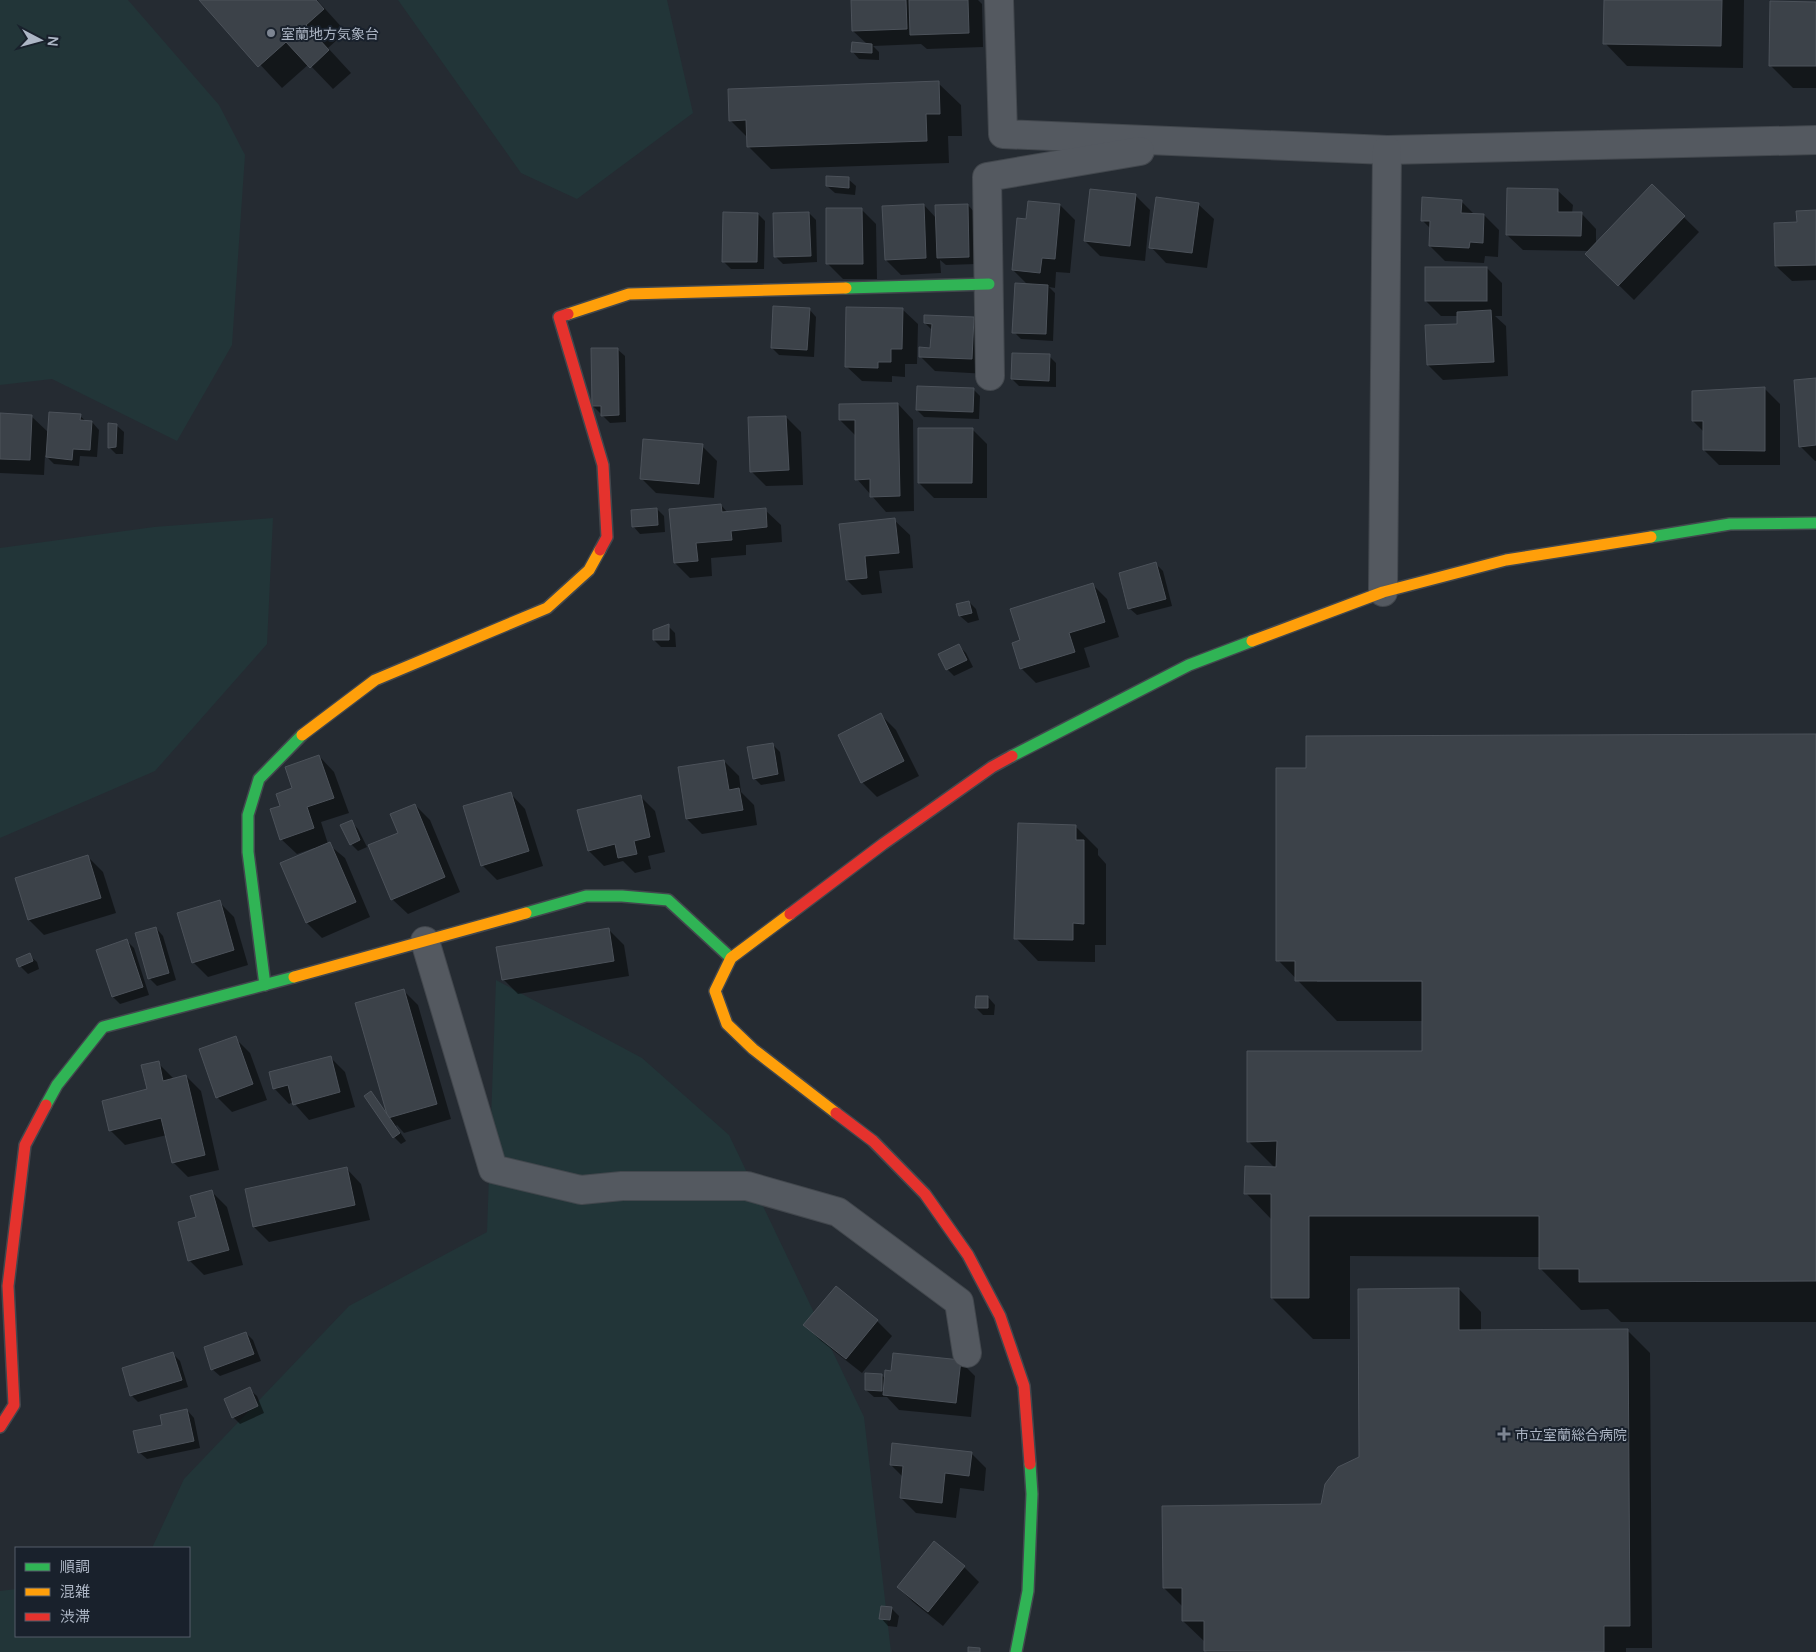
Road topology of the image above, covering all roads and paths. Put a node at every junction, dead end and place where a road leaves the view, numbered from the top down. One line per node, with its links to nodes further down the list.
1 (999, 0): 3 (street)
2 (1816, 140): 4 (street)
3 (1196, 142): 4 (street); 5 (street)
4 (1387, 150): 8 (street)
5 (989, 284): 6 (street); 11 (street)
6 (990, 376)
7 (1816, 523): 8 (street)
8 (1383, 592): 10 (street)
9 (425, 941): 10 (street); 11 (street); 12 (street)
10 (731, 958): 14 (street)
11 (265, 985): 13 (street)
12 (968, 1353)
13 (0, 1427)
14 (1016, 1652)

